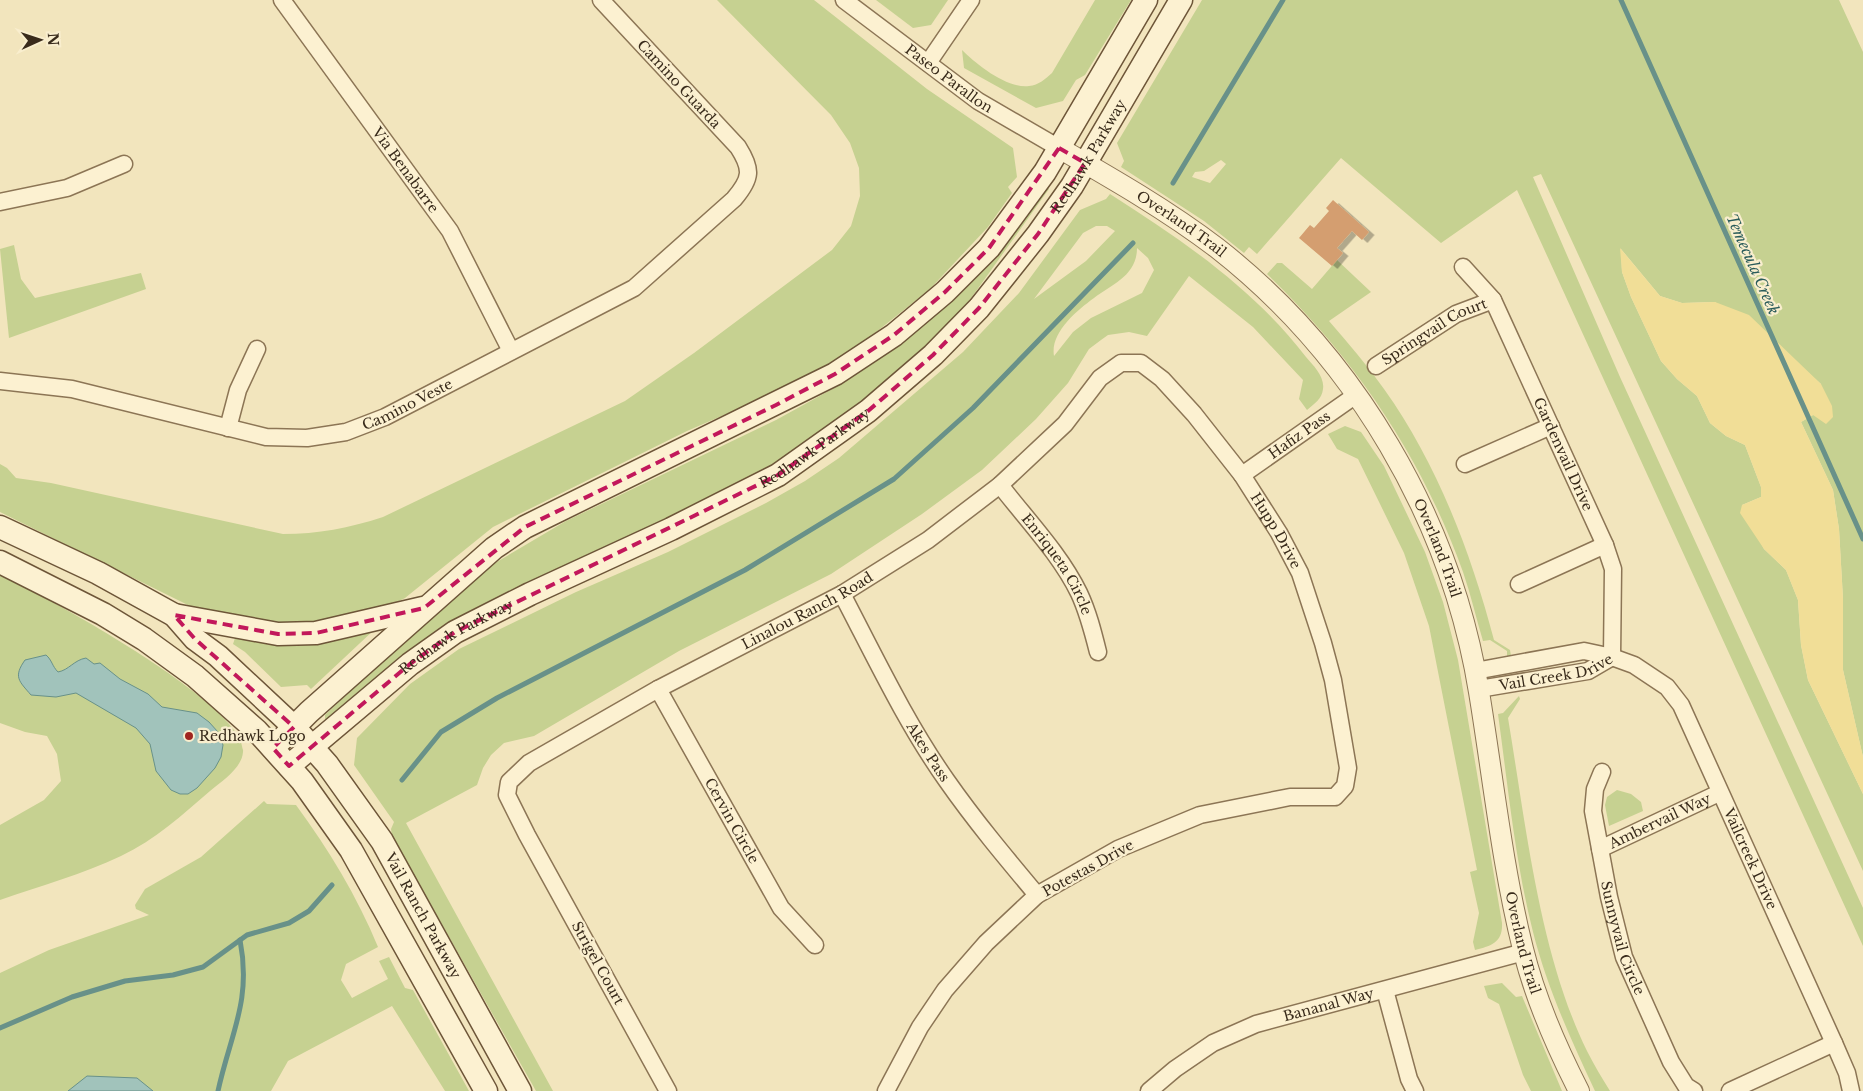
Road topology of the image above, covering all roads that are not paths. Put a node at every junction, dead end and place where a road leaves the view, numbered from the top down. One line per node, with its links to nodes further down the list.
1 (282, 0): 16 (street, Via Benabarre)
2 (601, 0): 11 (street, Camino Guarda)
3 (844, 0): 7 (street, Paseo Parallon)
4 (971, 0): 7 (street)
5 (1146, 0): 8 (main road, Redhawk Parkway)
6 (1181, 0): 10 (main road, Redhawk Parkway)
7 (928, 64): 8 (street, Paseo Parallon)
8 (1059, 148): 10 (street, Overland Trail); 31 (main road, Redhawk Parkway)
9 (124, 164): 12 (street)
10 (1085, 164): 20 (street, Overland Trail); 39 (main road, Redhawk Parkway)
11 (749, 173): 16 (street, Camino Veste)
12 (0, 202)
13 (1462, 267): 14 (street, Gardenvail Drive)
14 (1493, 300): 18 (street, Springvail Court); 21 (street, Gardenvail Drive)
15 (257, 349): 22 (street)
16 (511, 351): 22 (street, Camino Veste)
17 (1121, 363): 24 (street, Hupp Drive); 25 (street, Linalou Ranch Road)
18 (1376, 366)
19 (0, 380): 22 (street, Camino Veste)
20 (1356, 395): 24 (street, Hafiz Pass); 35 (street, Overland Trail)
21 (1551, 426): 23 (street); 27 (street, Gardenvail Drive)
22 (228, 428)
23 (1466, 464)
24 (1242, 475): 40 (street, Hupp Drive)
25 (1000, 485): 30 (street, Linalou Ranch Road); 33 (street, Enriqueta Circle)
26 (0, 527): 32 (main road)
27 (1605, 545): 29 (street); 34 (street, Gardenvail Drive)
28 (0, 562): 38 (main road)
29 (1519, 584)
30 (842, 594): 36 (street, Linalou Ranch Road); 46 (street, Akes Pass)
31 (424, 608): 32 (main road); 37 (main road, Redhawk Parkway)
32 (174, 615): 37 (main road)
33 (1098, 652)
34 (1612, 657): 35 (street, Vail Creek Drive); 43 (street, Vailcreek Drive)
35 (1477, 680): 48 (street, Overland Trail)
36 (658, 689): 44 (street, Linalou Ranch Road); 47 (street, Cervin Circle)
37 (294, 727): 38 (main road, Redhawk Parkway); 39 (main road)
38 (273, 748): 41 (main road)
39 (313, 748): 41 (main road, Redhawk Parkway); 52 (main road, Vail Ranch Parkway)
40 (1346, 756): 46 (street, Potestas Drive)
41 (290, 766): 51 (main road)
42 (1602, 772): 45 (street, Sunnyvail Circle)
43 (1720, 793): 45 (street, Ambervail Way); 50 (street, Vailcreek Drive)
44 (527, 836): 53 (street, Strigel Court)
45 (1600, 848): 58 (street, Sunnyvail Circle)
46 (1037, 895): 54 (street, Potestas Drive)
47 (815, 945)
48 (1524, 952): 49 (street, Bananal Way); 57 (street, Overland Trail)
49 (1385, 990): 55 (street, Bananal Way); 56 (street)
50 (1834, 1043): 59 (street); 60 (street, Vailcreek Drive)
51 (486, 1091)
52 (520, 1091)
53 (668, 1091)
54 (886, 1091)
55 (1149, 1091)
56 (1415, 1091)
57 (1579, 1091)
58 (1694, 1091)
59 (1730, 1091)
60 (1851, 1091)

